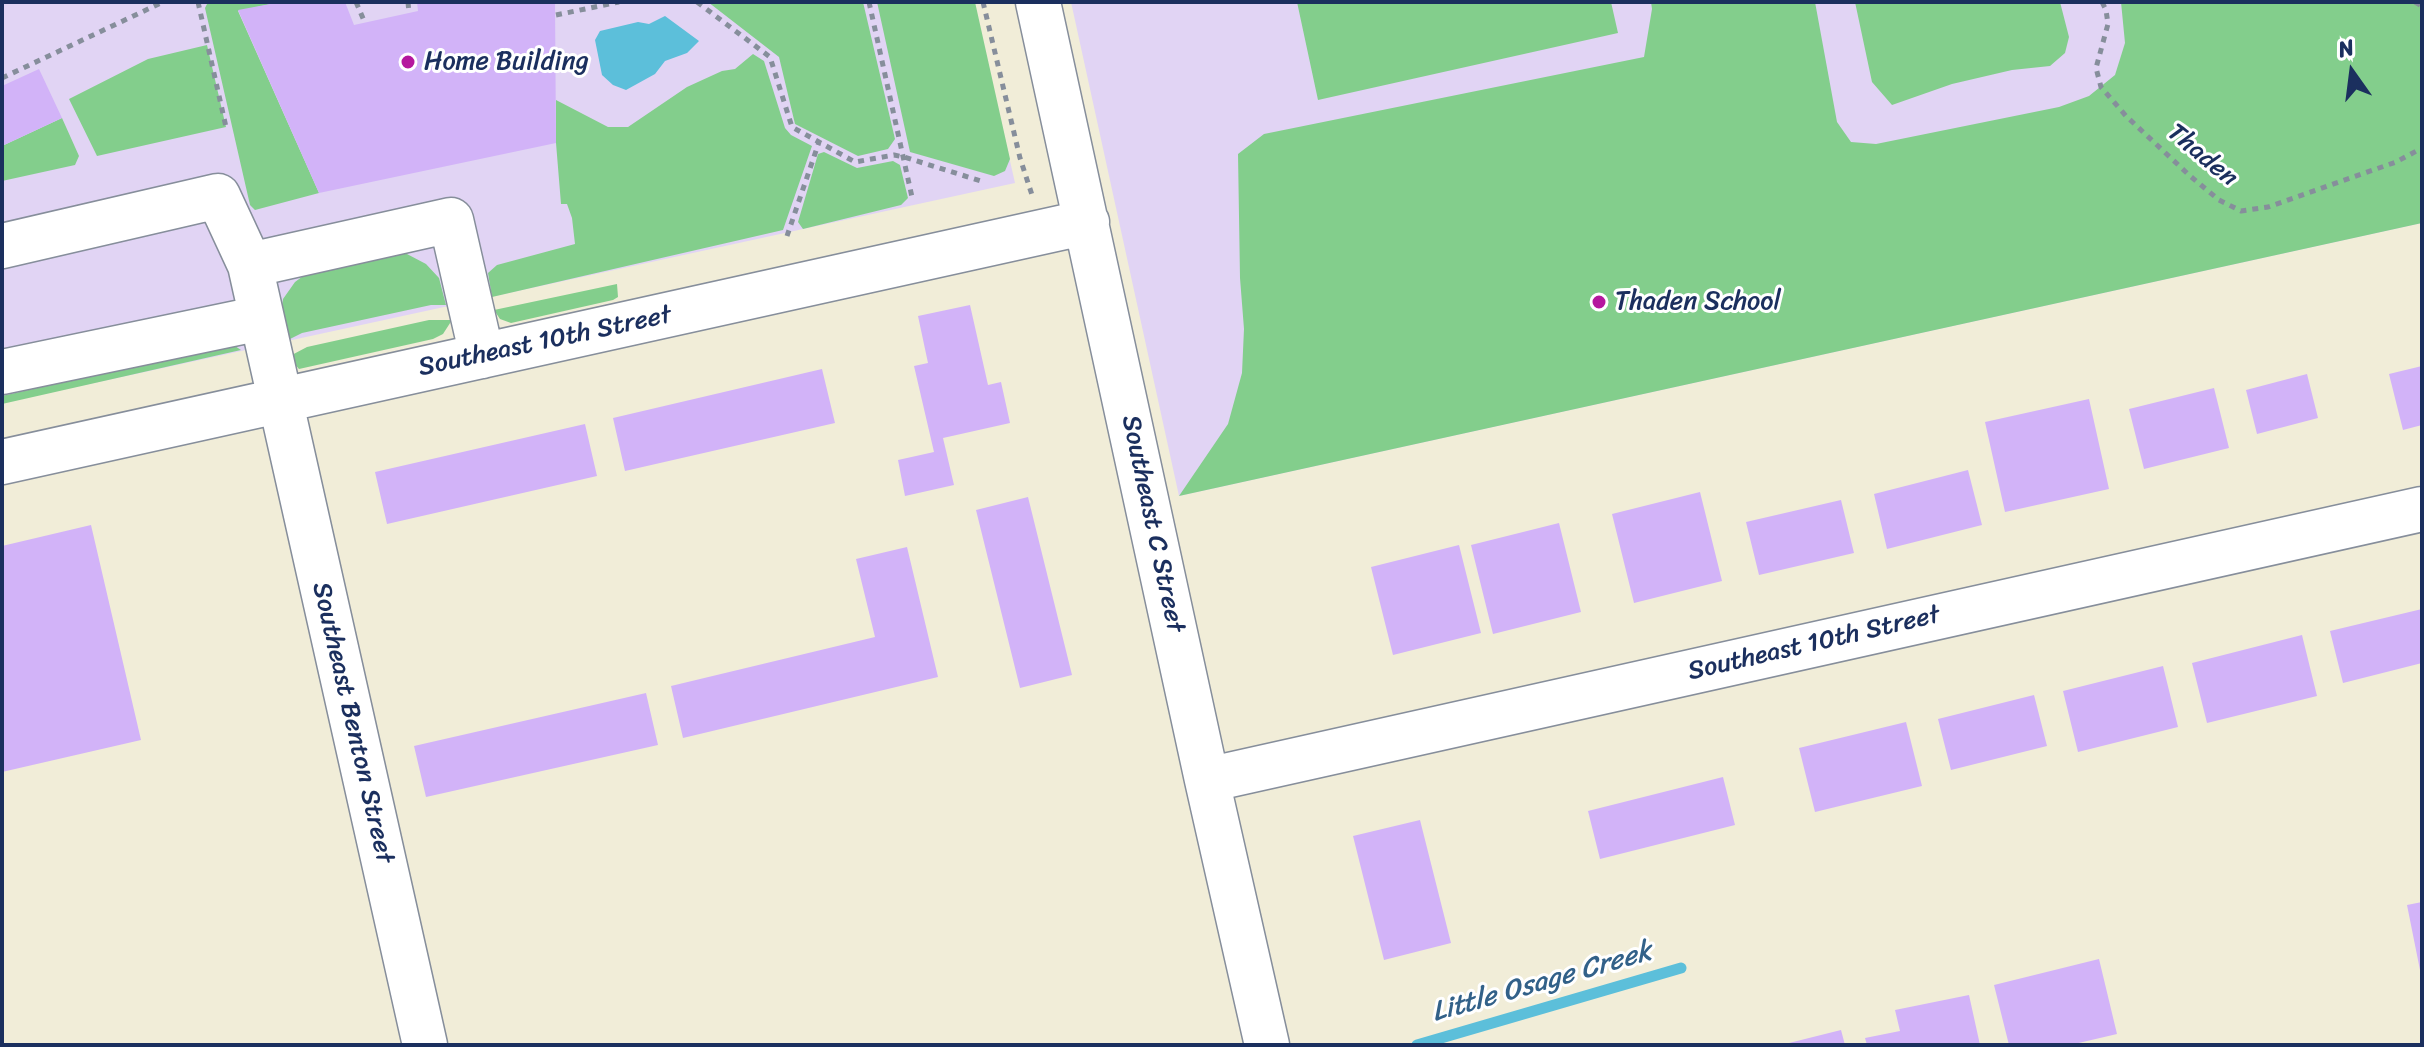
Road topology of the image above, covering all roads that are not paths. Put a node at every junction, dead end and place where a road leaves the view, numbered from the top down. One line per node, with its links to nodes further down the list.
1 (1038, 2): 2 (street, Southeast C Street)
2 (1087, 222): 6 (street, Southeast 10th Street); 11 (street, Southeast C Street)
3 (2, 246): 4 (street, Southeast Benton Street)
4 (250, 265): 5 (street, Southeast Benton Street); 6 (street)
5 (261, 318): 7 (street); 8 (street, Southeast Benton Street)
6 (482, 356): 8 (street, Southeast 10th Street)
7 (2, 372)
8 (279, 401): 9 (street, Southeast 10th Street); 12 (street, Southeast Benton Street)
9 (2, 462)
10 (2422, 509): 11 (street, Southeast 10th Street)
11 (1207, 780): 13 (street, Southeast C Street)
12 (425, 1045)
13 (1267, 1045)

